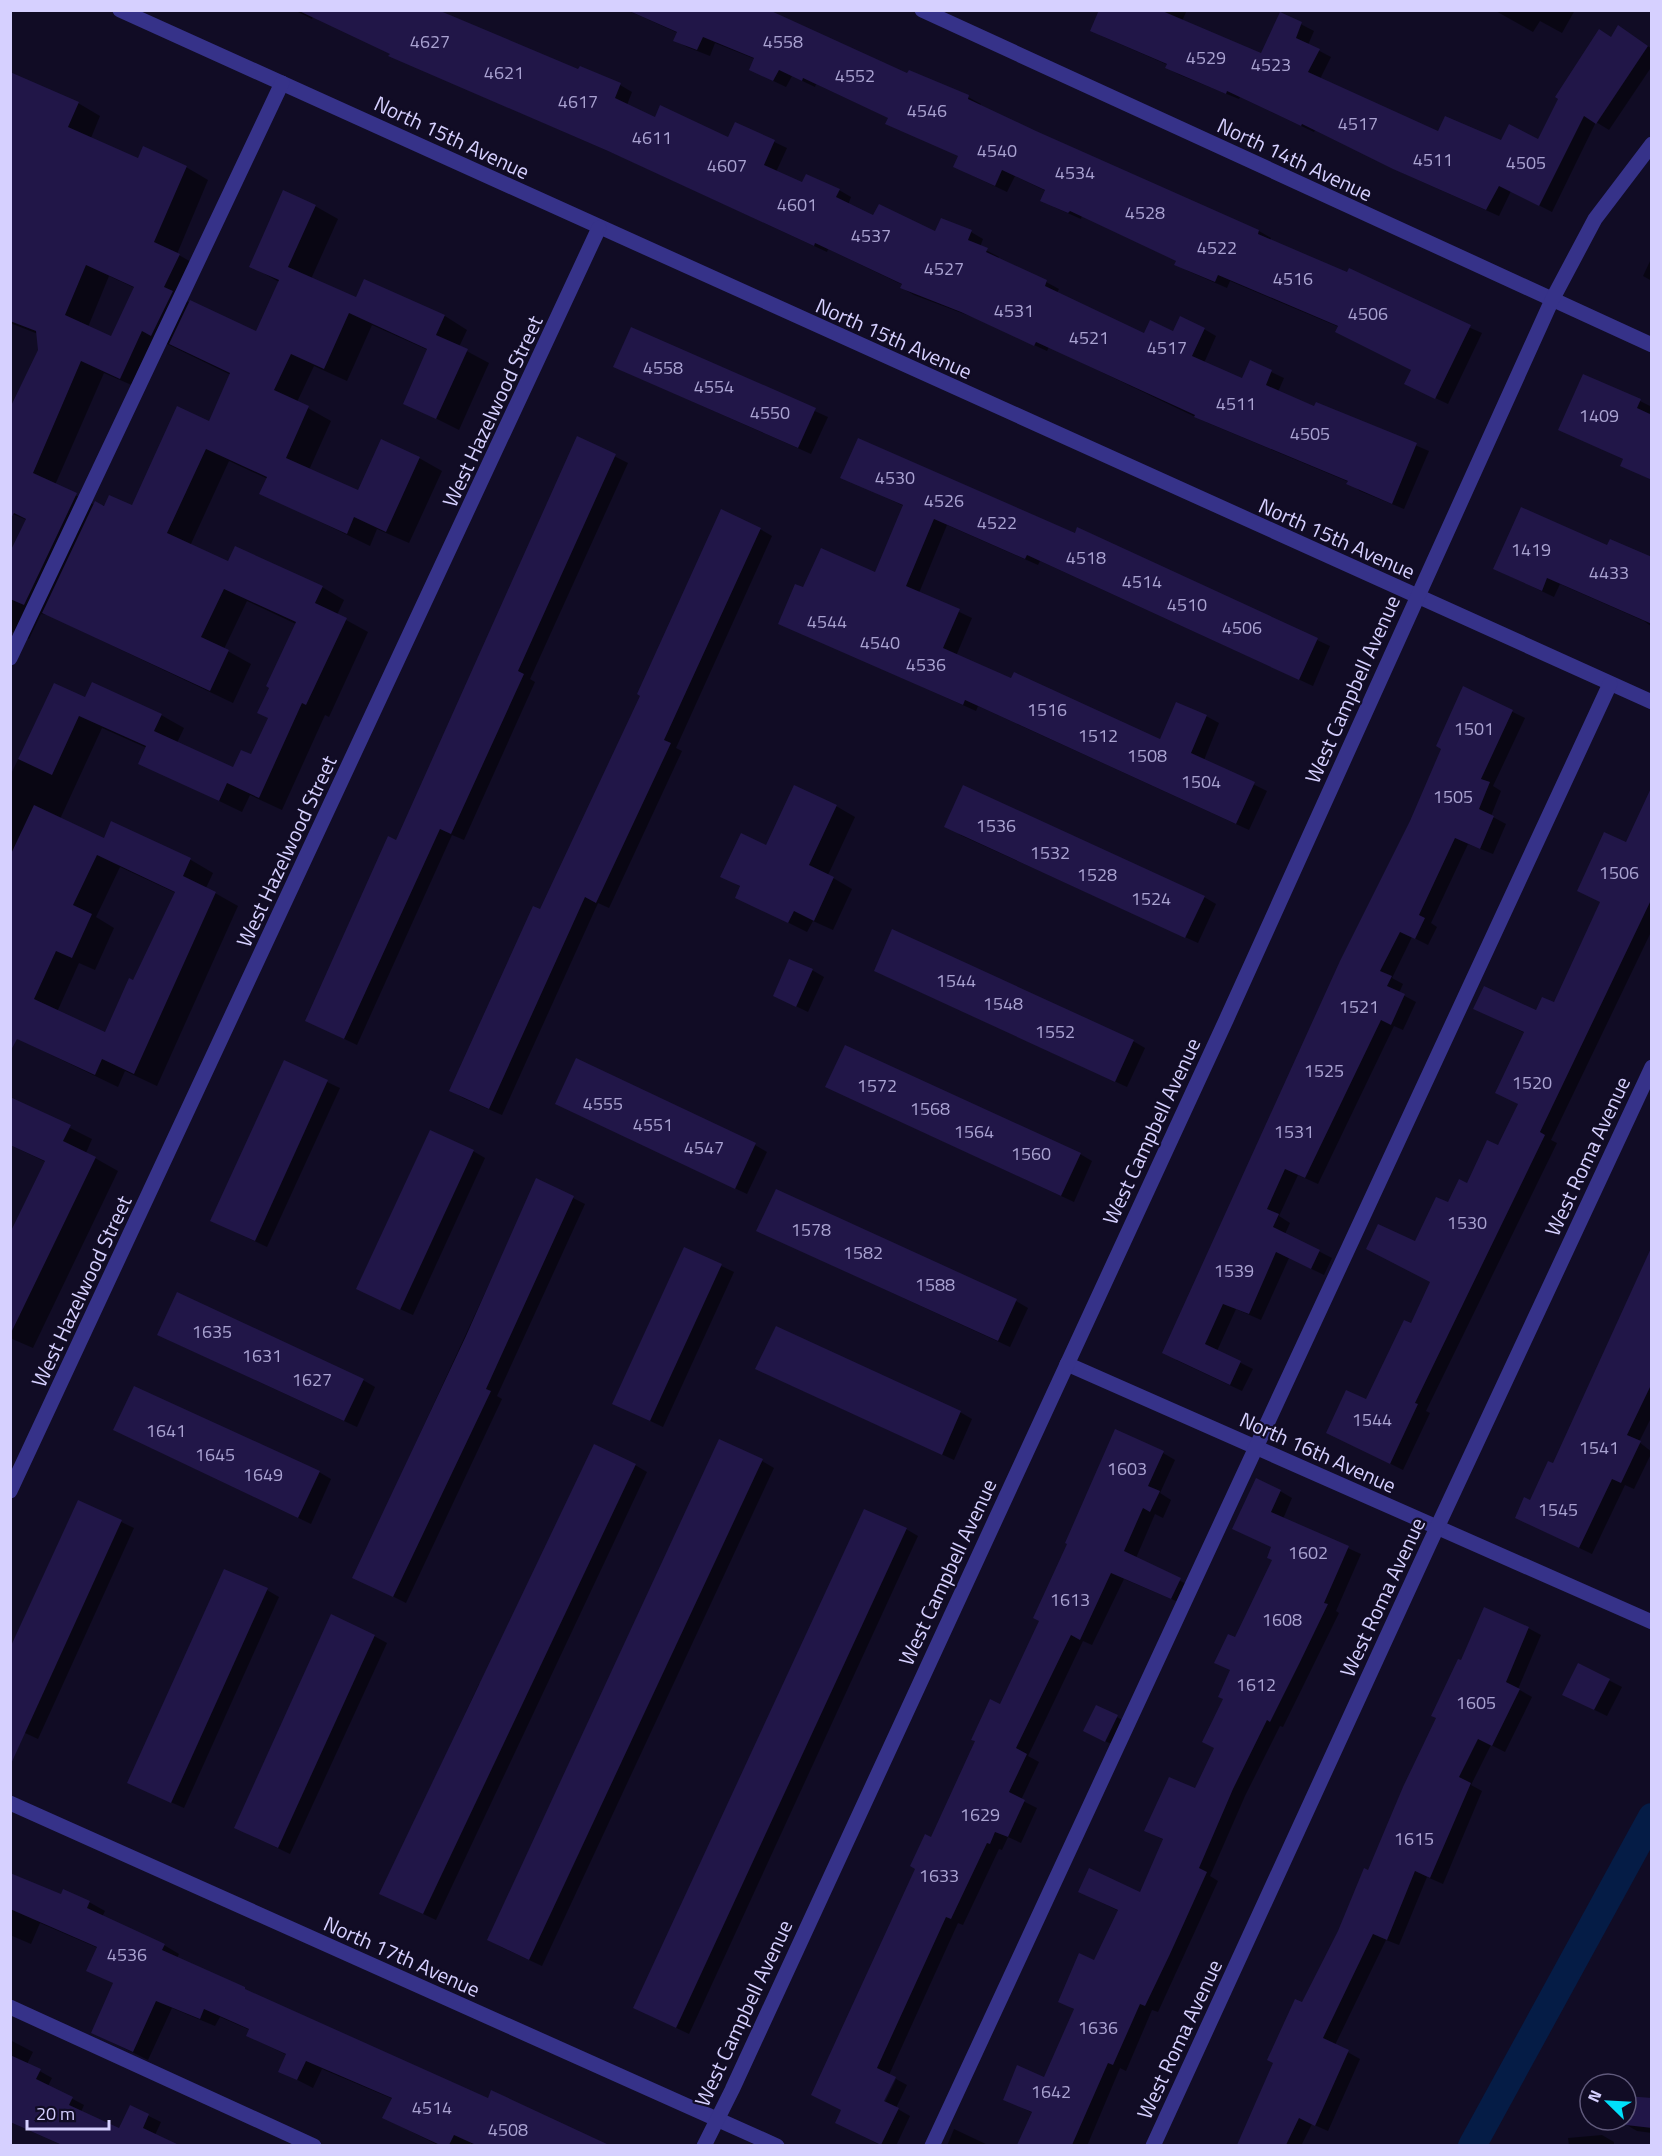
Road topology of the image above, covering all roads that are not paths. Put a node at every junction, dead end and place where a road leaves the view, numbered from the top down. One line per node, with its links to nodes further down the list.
1 (120, 10): 3 (street, North 15th Avenue)
2 (922, 10): 6 (street, North 14th Avenue)
3 (282, 83): 5 (street, North 15th Avenue); 9 (street)
4 (1652, 144): 6 (street, West Campbell Avenue)
5 (599, 228): 8 (street, North 15th Avenue); 15 (street, West Hazelwood Street)
6 (1552, 300): 7 (street, North 14th Avenue); 8 (street, West Campbell Avenue)
7 (1652, 345)
8 (1417, 597): 10 (street, North 15th Avenue); 13 (street, West Campbell Avenue)
9 (10, 658)
10 (1610, 684): 11 (street, North 15th Avenue); 14 (street)
11 (1652, 702)
12 (1652, 1067): 16 (street, West Roma Avenue)
13 (1067, 1364): 14 (street, North 16th Avenue); 20 (street, West Campbell Avenue)
14 (1256, 1448): 16 (street, North 16th Avenue); 24 (street)
15 (10, 1491)
16 (1437, 1527): 17 (street, North 16th Avenue); 25 (street, West Roma Avenue)
17 (1652, 1622)
18 (10, 1803): 20 (street, North 17th Avenue)
19 (10, 2007): 21 (street)
20 (717, 2119): 22 (street, West Campbell Avenue); 23 (street, North 17th Avenue)
21 (314, 2145)
22 (704, 2145)
23 (777, 2145)
24 (932, 2145)
25 (1154, 2145)

